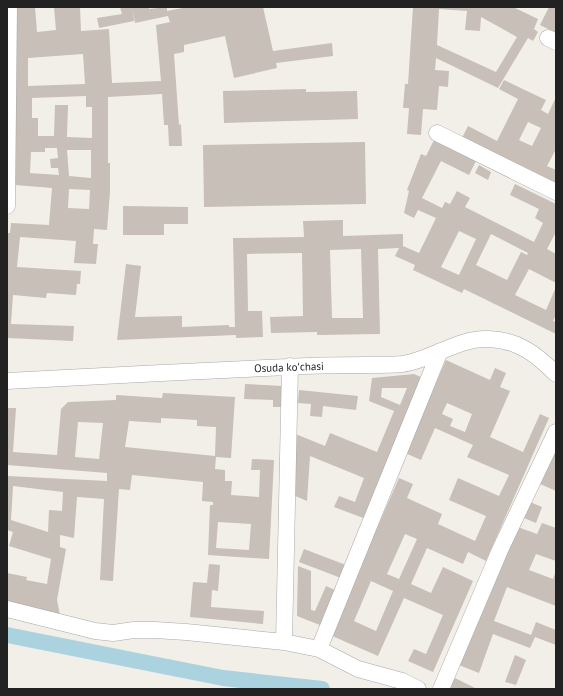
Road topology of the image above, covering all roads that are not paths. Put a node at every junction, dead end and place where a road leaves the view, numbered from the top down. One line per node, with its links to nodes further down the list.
1 (9, 7): 4 (street)
2 (437, 133): 3 (street)
3 (556, 192)
4 (7, 206)
5 (440, 351): 6 (street, Osuda koʻchasi); 7 (street, Osuda koʻchasi); 12 (street)
6 (290, 366): 8 (street, Osuda koʻchasi); 11 (street)
7 (556, 374)
8 (7, 381)
9 (556, 432): 14 (street)
10 (7, 609): 11 (street)
11 (284, 642): 12 (street)
12 (319, 649): 13 (street)
13 (418, 689)
14 (440, 689)

